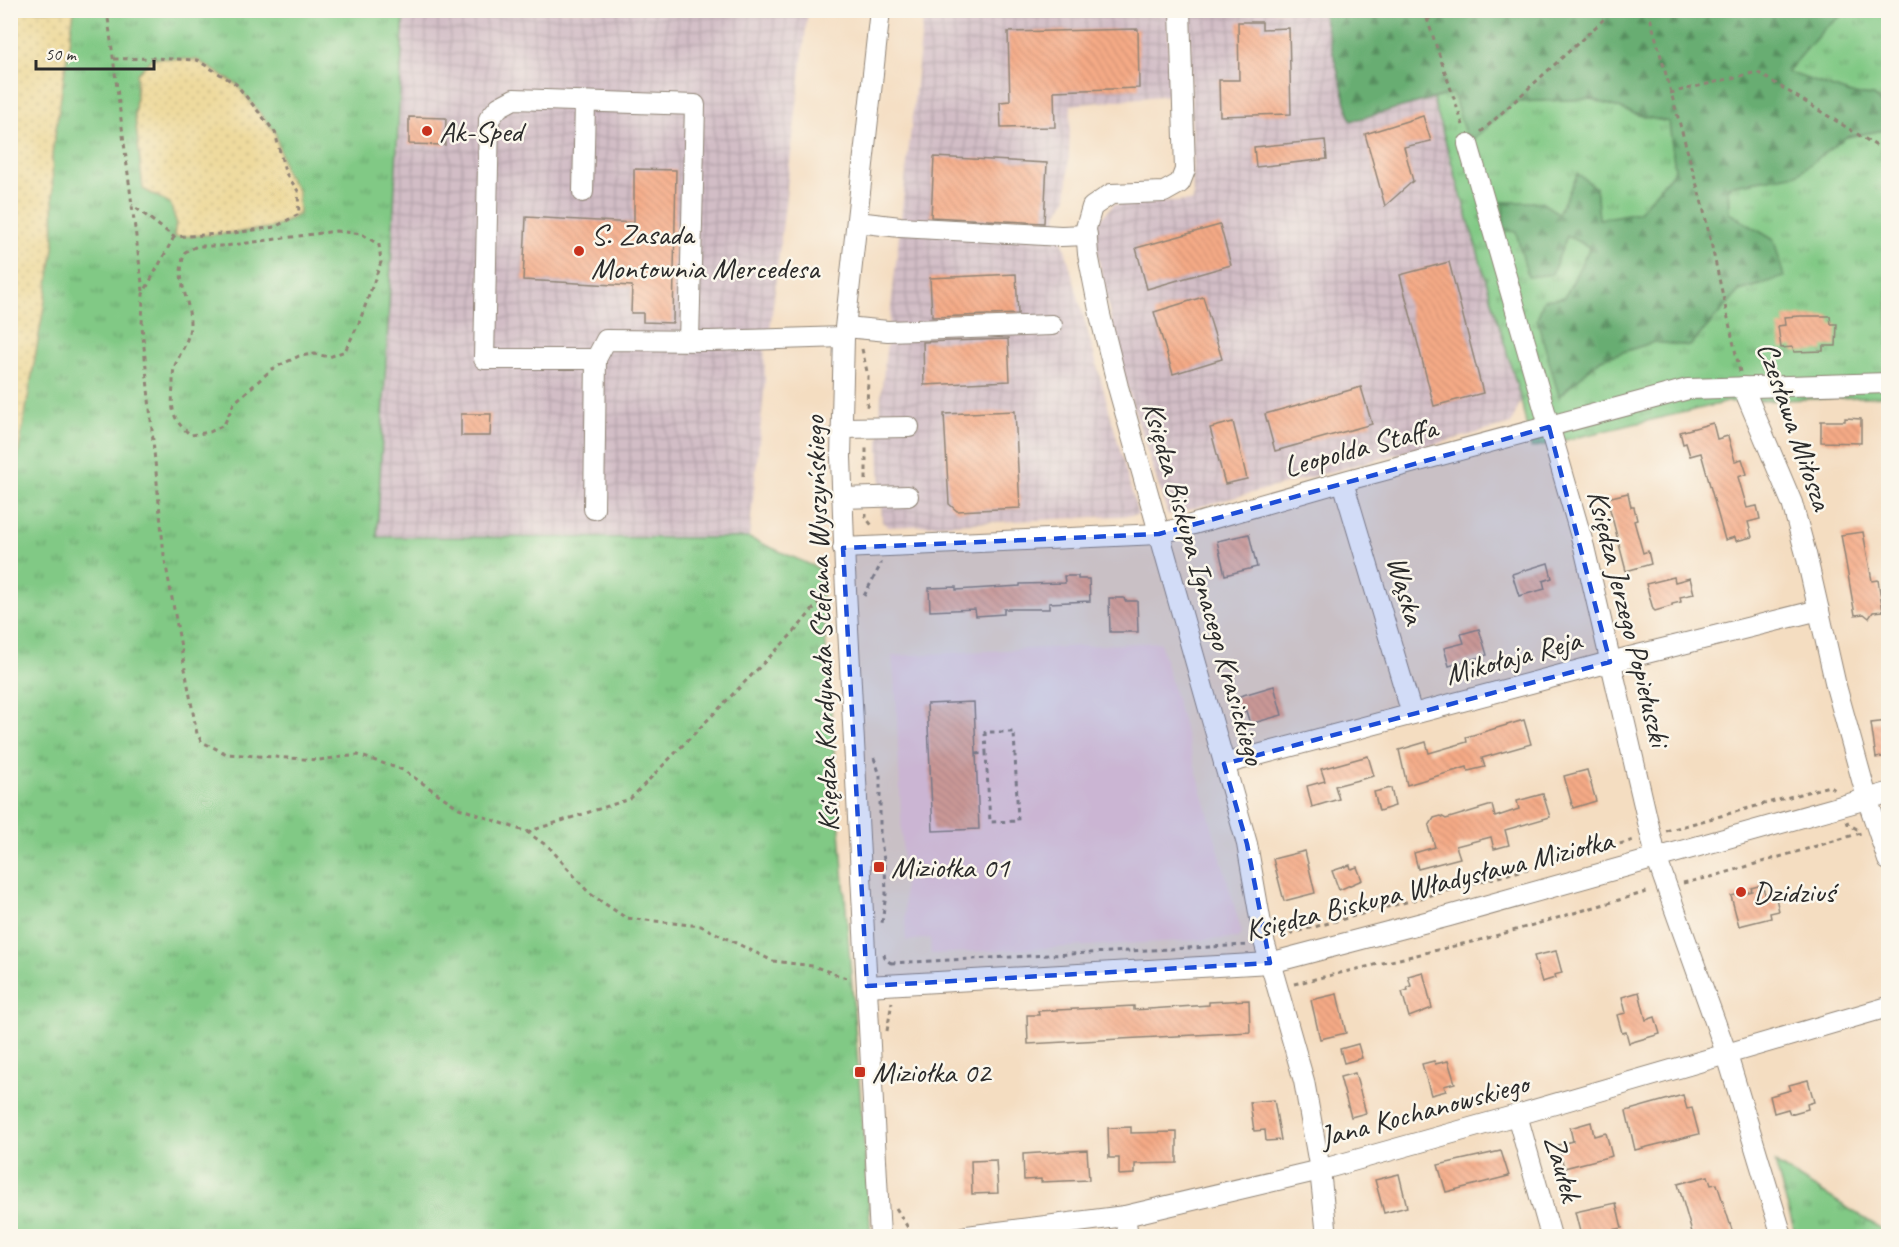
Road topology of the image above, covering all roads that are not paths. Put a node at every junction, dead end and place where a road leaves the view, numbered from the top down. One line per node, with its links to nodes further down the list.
1 (880, 10): 6 (street, Księdza Kardynała Stefana Wyszyńskiego)
2 (1180, 10): 7 (street, Księdza Biskupa Ignacego Krasickiego)
3 (585, 102): 5 (street); 10 (street); 11 (street)
4 (1468, 144): 15 (street, Księdza Jerzego Popiełuszki)
5 (583, 192)
6 (857, 222): 7 (street); 9 (street, Księdza Kardynała Stefana Wyszyńskiego)
7 (1086, 235): 21 (street, Księdza Biskupa Ignacego Krasickiego)
8 (1052, 324): 9 (street)
9 (845, 332): 10 (street); 16 (street, Księdza Kardynała Stefana Wyszyńskiego)
10 (689, 341): 11 (street)
11 (596, 359): 20 (street)
12 (1888, 382): 13 (street, Leopolda Staffa)
13 (1743, 387): 15 (street, Leopolda Staffa); 23 (street, Czesława Miłosza)
14 (909, 427): 16 (street)
15 (1549, 427): 17 (street, Leopolda Staffa); 24 (street, Księdza Jerzego Popiełuszki)
16 (842, 428): 19 (street, Księdza Kardynała Stefana Wyszyńskiego)
17 (1343, 482): 21 (street, Leopolda Staffa); 25 (street, Wąska)
18 (908, 496): 19 (street)
19 (842, 498): 22 (street, Księdza Kardynała Stefana Wyszyńskiego)
20 (594, 508)
21 (1159, 534): 22 (street, Leopolda Staffa); 26 (street, Księdza Biskupa Ignacego Krasickiego)
22 (843, 548): 32 (street, Księdza Kardynała Stefana Wyszyńskiego)
23 (1818, 610): 24 (street, Mikołaja Reja); 28 (street, Czesława Miłosza)
24 (1610, 662): 25 (street, Mikołaja Reja); 29 (street, Księdza Jerzego Popiełuszki)
25 (1412, 714): 26 (street, Mikołaja Reja)
26 (1224, 764): 31 (street, Księdza Biskupa Ignacego Krasickiego)
27 (1888, 793): 28 (street, Księdza Biskupa Władysława Miziołka)
28 (1867, 798): 29 (street, Księdza Biskupa Władysława Miziołka); 30 (street, Czesława Miłosza)
29 (1656, 857): 31 (street, Księdza Biskupa Władysława Miziołka); 34 (street, Księdza Jerzego Popiełuszki)
30 (1888, 861)
31 (1270, 963): 32 (street, Księdza Biskupa Władysława Miziołka); 36 (street, Księdza Biskupa Ignacego Krasickiego)
32 (867, 986): 38 (street, Księdza Kardynała Stefana Wyszyńskiego)
33 (1888, 1007): 34 (street, Jana Kochanowskiego)
34 (1727, 1055): 35 (street, Jana Kochanowskiego); 43 (street, Księdza Jerzego Popiełuszki)
35 (1517, 1116): 36 (street, Jana Kochanowskiego); 42 (street, Zaułek)
36 (1320, 1170): 37 (street, Jana Kochanowskiego); 41 (street, Księdza Biskupa Ignacego Krasickiego)
37 (1125, 1216): 39 (street, Jana Kochanowskiego); 40 (street)
38 (880, 1236)
39 (967, 1236)
40 (1128, 1236)
41 (1327, 1236)
42 (1551, 1236)
43 (1782, 1236)

